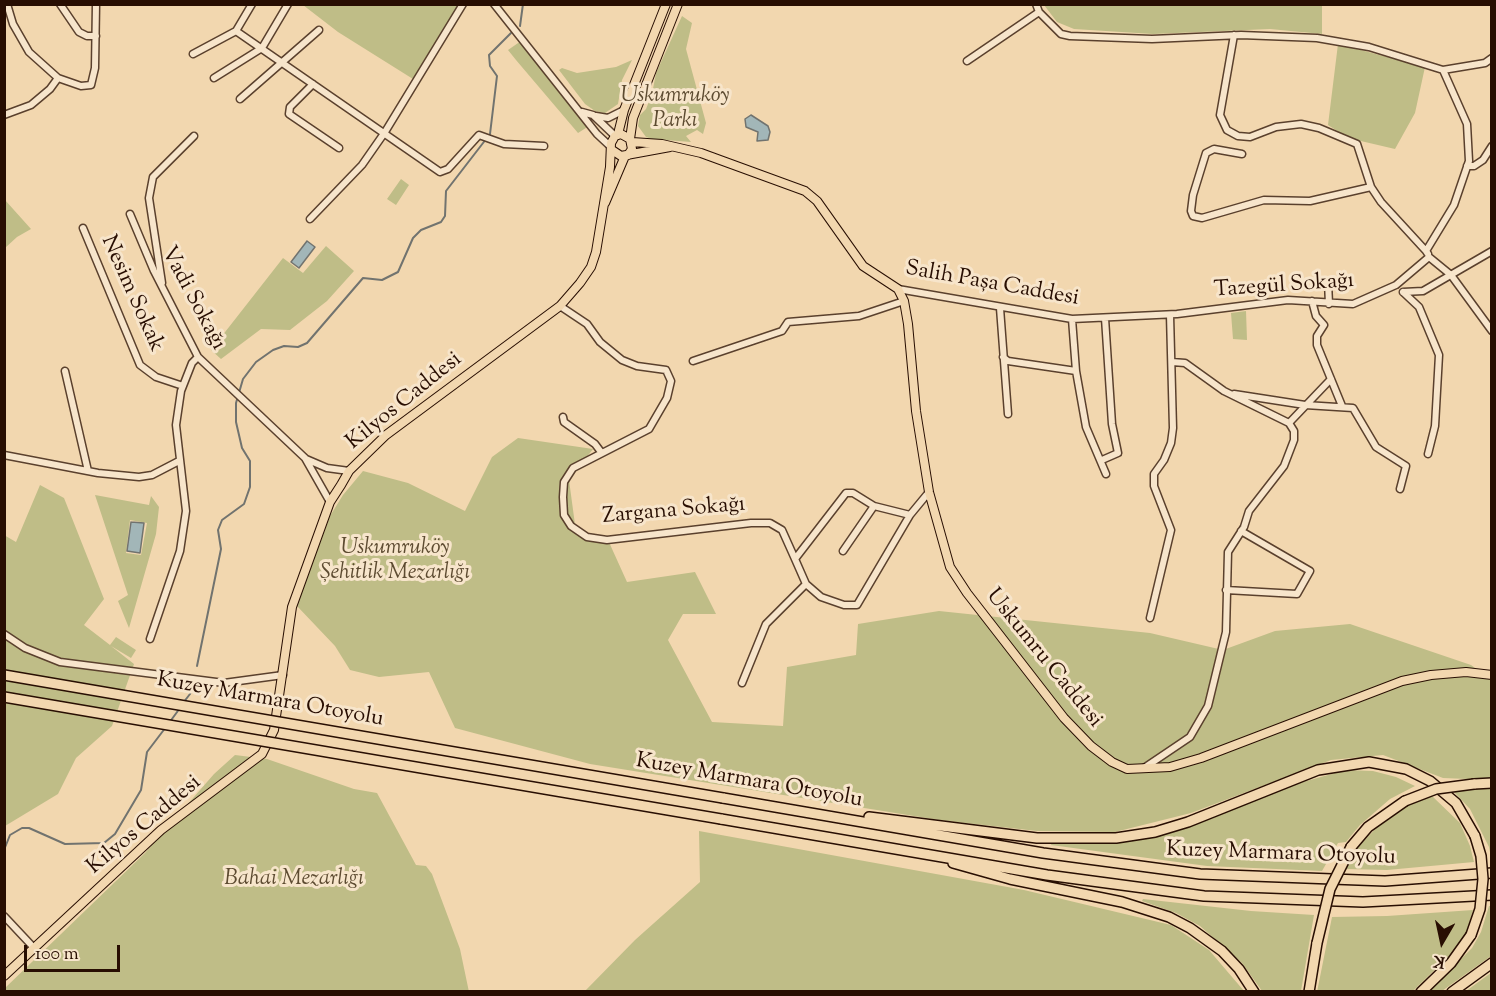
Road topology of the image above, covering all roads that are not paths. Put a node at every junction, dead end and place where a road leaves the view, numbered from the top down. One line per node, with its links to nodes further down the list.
1 (60, 4): 17 (street)
2 (96, 4): 17 (street)
3 (252, 4): 15 (street)
4 (288, 4): 18 (street)
5 (464, 4): 33 (street)
6 (494, 4): 29 (street)
7 (666, 4): 28 (main road)
8 (678, 4): 13 (main road)
9 (684, 4): 13 (main road)
10 (1036, 4): 12 (street)
11 (6, 5): 24 (street)
12 (1039, 12): 16 (street); 21 (street)
13 (668, 28): 32 (main road)
14 (319, 30): 22 (street)
15 (236, 31): 18 (street); 19 (street)
16 (1234, 35): 23 (street); 46 (street)
17 (96, 36): 24 (street)
18 (262, 48): 22 (street); 25 (street)
19 (193, 54)
20 (1491, 58): 23 (street)
21 (967, 61)
22 (283, 62): 26 (street); 27 (street)
23 (1443, 70): 45 (street, Tazegül Sokağı)
24 (58, 78): 30 (street)
25 (214, 78)
26 (313, 84): 33 (street); 41 (street)
27 (240, 99)
28 (624, 110): 31 (street); 34 (main road)
29 (582, 112): 31 (street); 42 (street)
30 (4, 115)
31 (593, 115): 34 (street)
32 (632, 125): 36 (main road); 37 (main road)
33 (385, 132): 38 (street); 49 (street)
34 (616, 135): 36 (main road); 42 (main road)
35 (194, 136): 55 (street)
36 (631, 140): 37 (main road, Salih Paşa Caddesi); 44 (main road)
37 (651, 143): 39 (main road, Salih Paşa Caddesi)
38 (544, 146)
39 (671, 146): 44 (main road); 57 (main road, Salih Paşa Caddesi)
40 (1491, 146): 45 (street)
41 (339, 148)
42 (611, 148): 44 (main road); 47 (main road)
43 (1242, 154): 46 (street)
44 (626, 155): 47 (main road)
45 (1467, 166): 52 (street, Tazegül Sokağı)
46 (1371, 187): 52 (street)
47 (604, 205): 62 (main road, Kilyos Caddesi)
48 (130, 214): 55 (street, Vadi Sokağı)
49 (309, 219)
50 (82, 228): 75 (street, Nesim Sokak)
51 (1491, 250): 53 (street)
52 (1427, 254): 53 (street); 56 (street, Tazegül Sokağı)
53 (1451, 275): 58 (street); 67 (street)
54 (1328, 282): 61 (street)
55 (162, 284): 68 (street, Vadi Sokağı)
56 (1396, 285): 58 (street); 61 (street, Tazegül Sokağı)
57 (898, 289): 59 (main road, Uskumru Caddesi); 63 (street, Salih Paşa Caddesi)
58 (1403, 292): 84 (street)
59 (904, 301): 70 (street); 92 (main road, Uskumru Caddesi)
60 (1312, 301): 61 (street, Tazegül Sokağı); 64 (street, Tazegül Sokağı); 74 (street)
61 (1329, 303)
62 (560, 306): 82 (street, Zargana Sokağı); 89 (main road, Kilyos Caddesi)
63 (1000, 308): 66 (street, Salih Paşa Caddesi); 69 (street)
64 (1170, 315): 65 (street, Tazegül Sokağı); 71 (street)
65 (1105, 318): 66 (street, Salih Paşa Caddesi); 86 (street)
66 (1072, 319): 73 (street)
67 (1491, 331)
68 (198, 357): 75 (street); 85 (street, Vadi Sokağı)
69 (1003, 357): 73 (street); 79 (street)
70 (693, 361)
71 (1172, 362): 76 (street); 101 (street)
72 (65, 371): 88 (street)
73 (1076, 372): 86 (street)
74 (1331, 380): 77 (street); 78 (street)
75 (183, 387): 87 (street)
76 (1228, 393): 77 (street); 81 (street)
77 (1305, 405): 78 (street); 81 (street)
78 (1342, 406): 91 (street)
79 (1008, 414)
80 (563, 417): 82 (street)
81 (1289, 423): 96 (street)
82 (602, 453): 98 (street, Zargana Sokağı)
83 (4, 454): 88 (street)
84 (1428, 454)
85 (305, 458): 89 (street); 93 (street)
86 (1102, 460): 90 (street)
87 (179, 461): 88 (street); 103 (street)
88 (88, 471)
89 (350, 471): 93 (main road, Kilyos Caddesi)
90 (1106, 474)
91 (1400, 489)
92 (929, 492): 95 (street); 109 (main road, Uskumru Caddesi)
93 (330, 502): 105 (main road, Kilyos Caddesi)
94 (874, 506): 95 (street); 97 (street); 98 (street)
95 (910, 515): 99 (street)
96 (1241, 531): 100 (street); 100 (street)
97 (843, 551)
98 (795, 559): 99 (street, Zargana Sokağı)
99 (806, 584): 107 (street)
100 (1226, 590): 109 (street)
101 (1150, 618)
102 (4, 634): 105 (street)
103 (150, 639)
104 (4, 675): 111 (highway, Kuzey Marmara Otoyolu, bridge)
105 (283, 675): 116 (main road, Kilyos Caddesi)
106 (1491, 675): 109 (main road, Uskumru Caddesi)
107 (742, 683)
108 (4, 697): 112 (highway, Kuzey Marmara Otoyolu, bridge)
109 (1141, 770)
110 (1491, 783): 120 (highway, bridge)
111 (835, 817): 113 (highway, Kuzey Marmara Otoyolu); 121 (highway, bridge)
112 (928, 855): 114 (highway, Kuzey Marmara Otoyolu); 119 (highway)
113 (1491, 873)
114 (1491, 895)
115 (4, 916): 116 (street)
116 (34, 948): 118 (main road, Kilyos Caddesi)
117 (1491, 963): 122 (highway)
118 (4, 976)
119 (1254, 992)
120 (1309, 992)
121 (1421, 992)
122 (1452, 992)

